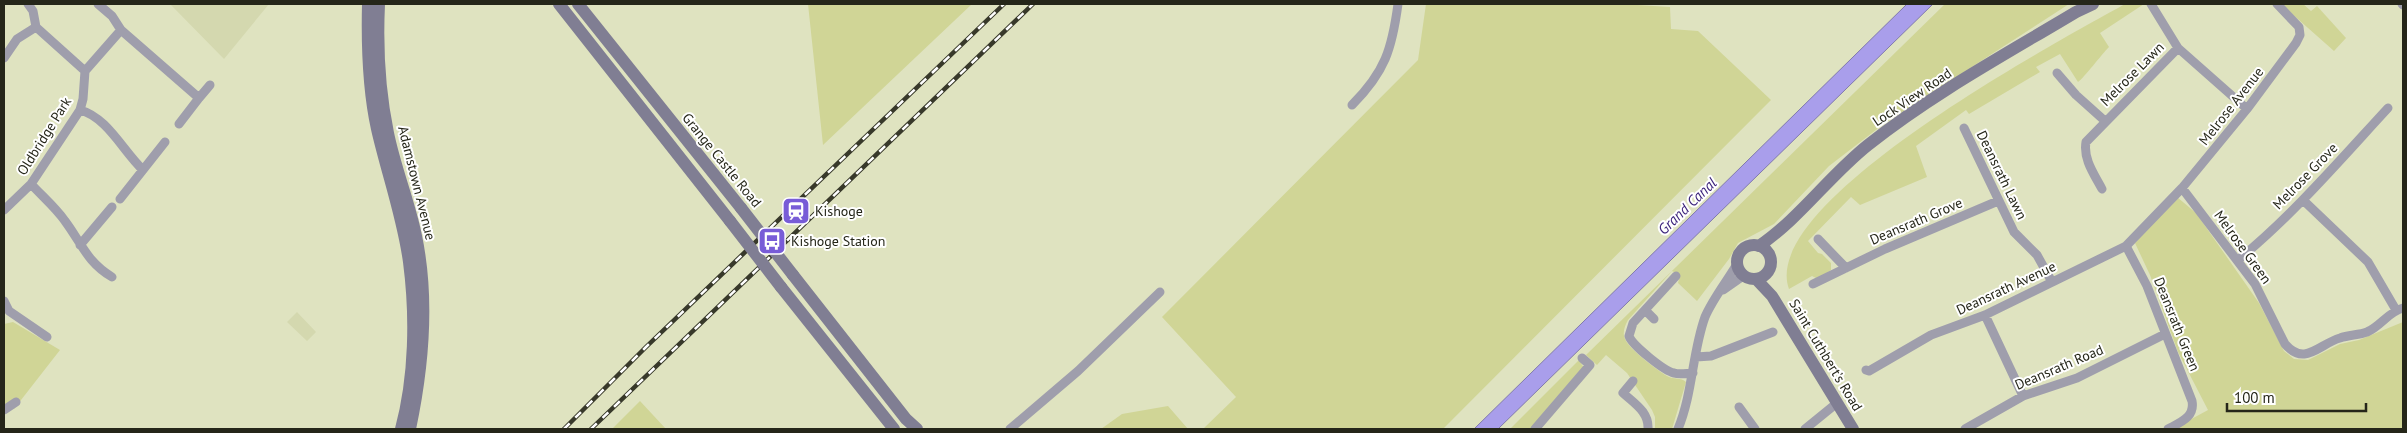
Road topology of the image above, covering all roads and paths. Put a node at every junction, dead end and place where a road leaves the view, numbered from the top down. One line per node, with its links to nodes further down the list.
1 (28, 4): 12 (street)
2 (98, 4): 13 (street)
3 (368, 4): 72 (street, Adamstown Avenue)
4 (379, 4): 73 (street, Adamstown Avenue)
5 (559, 4): 74 (street, bridge)
6 (578, 4): 75 (street, Grange Castle Road, bridge)
7 (1398, 4): 20 (street)
8 (2093, 4): 11 (street, Lock View Road)
9 (2151, 4): 14 (street)
10 (2277, 4): 23 (street, Melrose Avenue)
11 (2081, 8): 38 (street, Lock View Road)
12 (36, 27): 15 (street); 16 (street)
13 (121, 30): 16 (street); 19 (street)
14 (2178, 48): 23 (street); 24 (street, Melrose Lawn)
15 (4, 58)
16 (85, 71): 22 (street, Oldbridge Park)
17 (2057, 73): 24 (street, Melrose Lawn)
18 (210, 85): 19 (street)
19 (199, 98): 25 (street)
20 (1352, 105)
21 (2388, 108): 33 (street, Melrose Grove)
22 (80, 110): 28 (street); 29 (street, Oldbridge Park)
23 (2247, 110): 30 (street, Melrose Avenue)
24 (2105, 121): 31 (street, Melrose Lawn)
25 (179, 124)
26 (1964, 128): 34 (street, Deansrath Lawn)
27 (165, 142): 28 (street)
28 (143, 170): 32 (street)
29 (31, 184): 36 (street, Oldbridge Park); 40 (street)
30 (2182, 188): 37 (street, Melrose Avenue); 43 (street, Melrose Green)
31 (2102, 189)
32 (120, 199)
33 (2303, 200): 43 (street, Melrose Grove); 54 (street)
34 (1998, 201): 44 (street, Deansrath Grove); 49 (street, Deansrath Lawn)
35 (112, 208): 40 (street)
36 (4, 210)
37 (2151, 220): 42 (street, Deansrath Avenue)
38 (1782, 230): 41 (street, Lock View Road); 46 (street, Lock View Road)
39 (1818, 239): 44 (street)
40 (80, 245): 48 (street)
41 (1759, 246): 45 (street); 46 (street)
42 (2126, 246): 49 (street, Deansrath Avenue); 60 (street, Deansrath Green)
43 (2238, 260): 54 (street, Melrose Green)
44 (1846, 268): 50 (street, Deansrath Grove)
45 (1740, 270): 46 (street); 52 (street); 52 (street)
46 (1765, 270): 69 (street, Saint Cuthbert’s Road)
47 (1676, 276): 55 (street)
48 (112, 277)
49 (2052, 282): 57 (street, Deansrath Avenue)
50 (1813, 284)
51 (1160, 292): 76 (street)
52 (1721, 292): 62 (street)
53 (4, 301): 56 (street)
54 (2399, 309)
55 (1645, 310): 58 (street); 65 (street)
56 (6, 313): 61 (street)
57 (1985, 315): 64 (street, Deansrath Avenue); 67 (street)
58 (1654, 319)
59 (1773, 332): 62 (street)
60 (2165, 334): 67 (street, Deansrath Road); 84 (street, Deansrath Green)
61 (47, 337)
62 (1696, 357): 65 (street)
63 (1582, 358): 77 (street)
64 (1866, 370)
65 (1693, 373): 79 (street)
66 (1633, 381): 78 (street)
67 (2023, 396): 83 (street, Deansrath Road)
68 (16, 402): 71 (street)
69 (1837, 403): 81 (street); 82 (street, Saint Cuthbert’s Road)
70 (1739, 407): 80 (street)
71 (4, 410)
72 (401, 429)
73 (410, 429)
74 (894, 429)
75 (917, 429)
76 (1010, 429)
77 (1535, 429)
78 (1648, 429)
79 (1678, 429)
80 (1755, 429)
81 (1805, 429)
82 (1853, 429)
83 (1965, 429)
84 (2168, 429)

